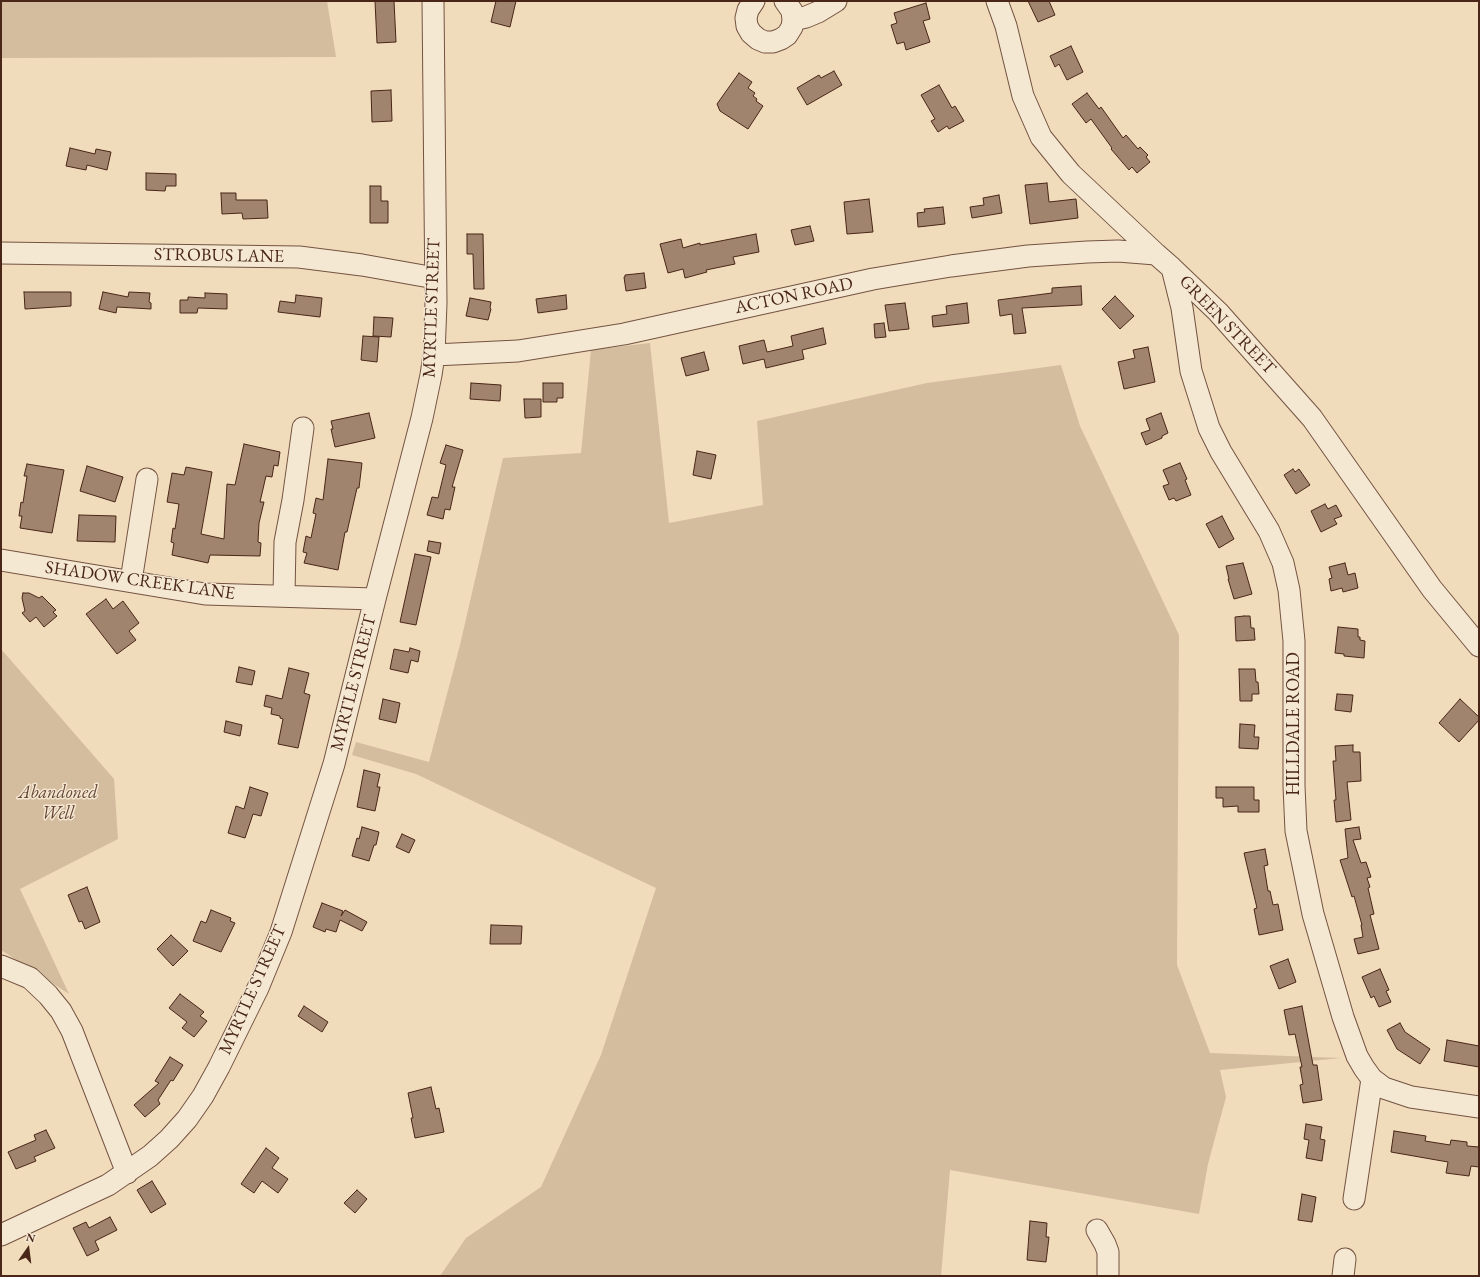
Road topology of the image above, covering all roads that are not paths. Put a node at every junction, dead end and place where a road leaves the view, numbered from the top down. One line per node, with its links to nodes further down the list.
1 (433, 1): 9 (street, MYRTLE STREET)
2 (754, 1): 5 (street)
3 (836, 1): 5 (street)
4 (997, 1): 7 (street, GREEN STREET)
5 (789, 10)
6 (1, 253): 9 (street, STROBUS LANE)
7 (1156, 254): 8 (street, GREEN STREET); 10 (street, ACTON ROAD)
8 (1172, 268): 17 (street, GREEN STREET); 19 (street, HILLDALE ROAD)
9 (435, 278): 10 (street, MYRTLE STREET)
10 (434, 355): 16 (street, MYRTLE STREET)
11 (303, 428): 15 (street)
12 (147, 479): 14 (street)
13 (1, 560): 14 (street, SHADOW CREEK LANE)
14 (131, 581): 15 (street, SHADOW CREEK LANE)
15 (284, 596): 16 (street, SHADOW CREEK LANE)
16 (375, 599): 21 (street, MYRTLE STREET)
17 (1479, 646)
18 (1, 966): 21 (street)
19 (1372, 1079): 20 (street, HILLDALE ROAD); 22 (street)
20 (1479, 1107)
21 (127, 1172): 24 (street, MYRTLE STREET)
22 (1354, 1199)
23 (1097, 1230): 25 (street)
24 (1, 1235)
25 (1108, 1276)

